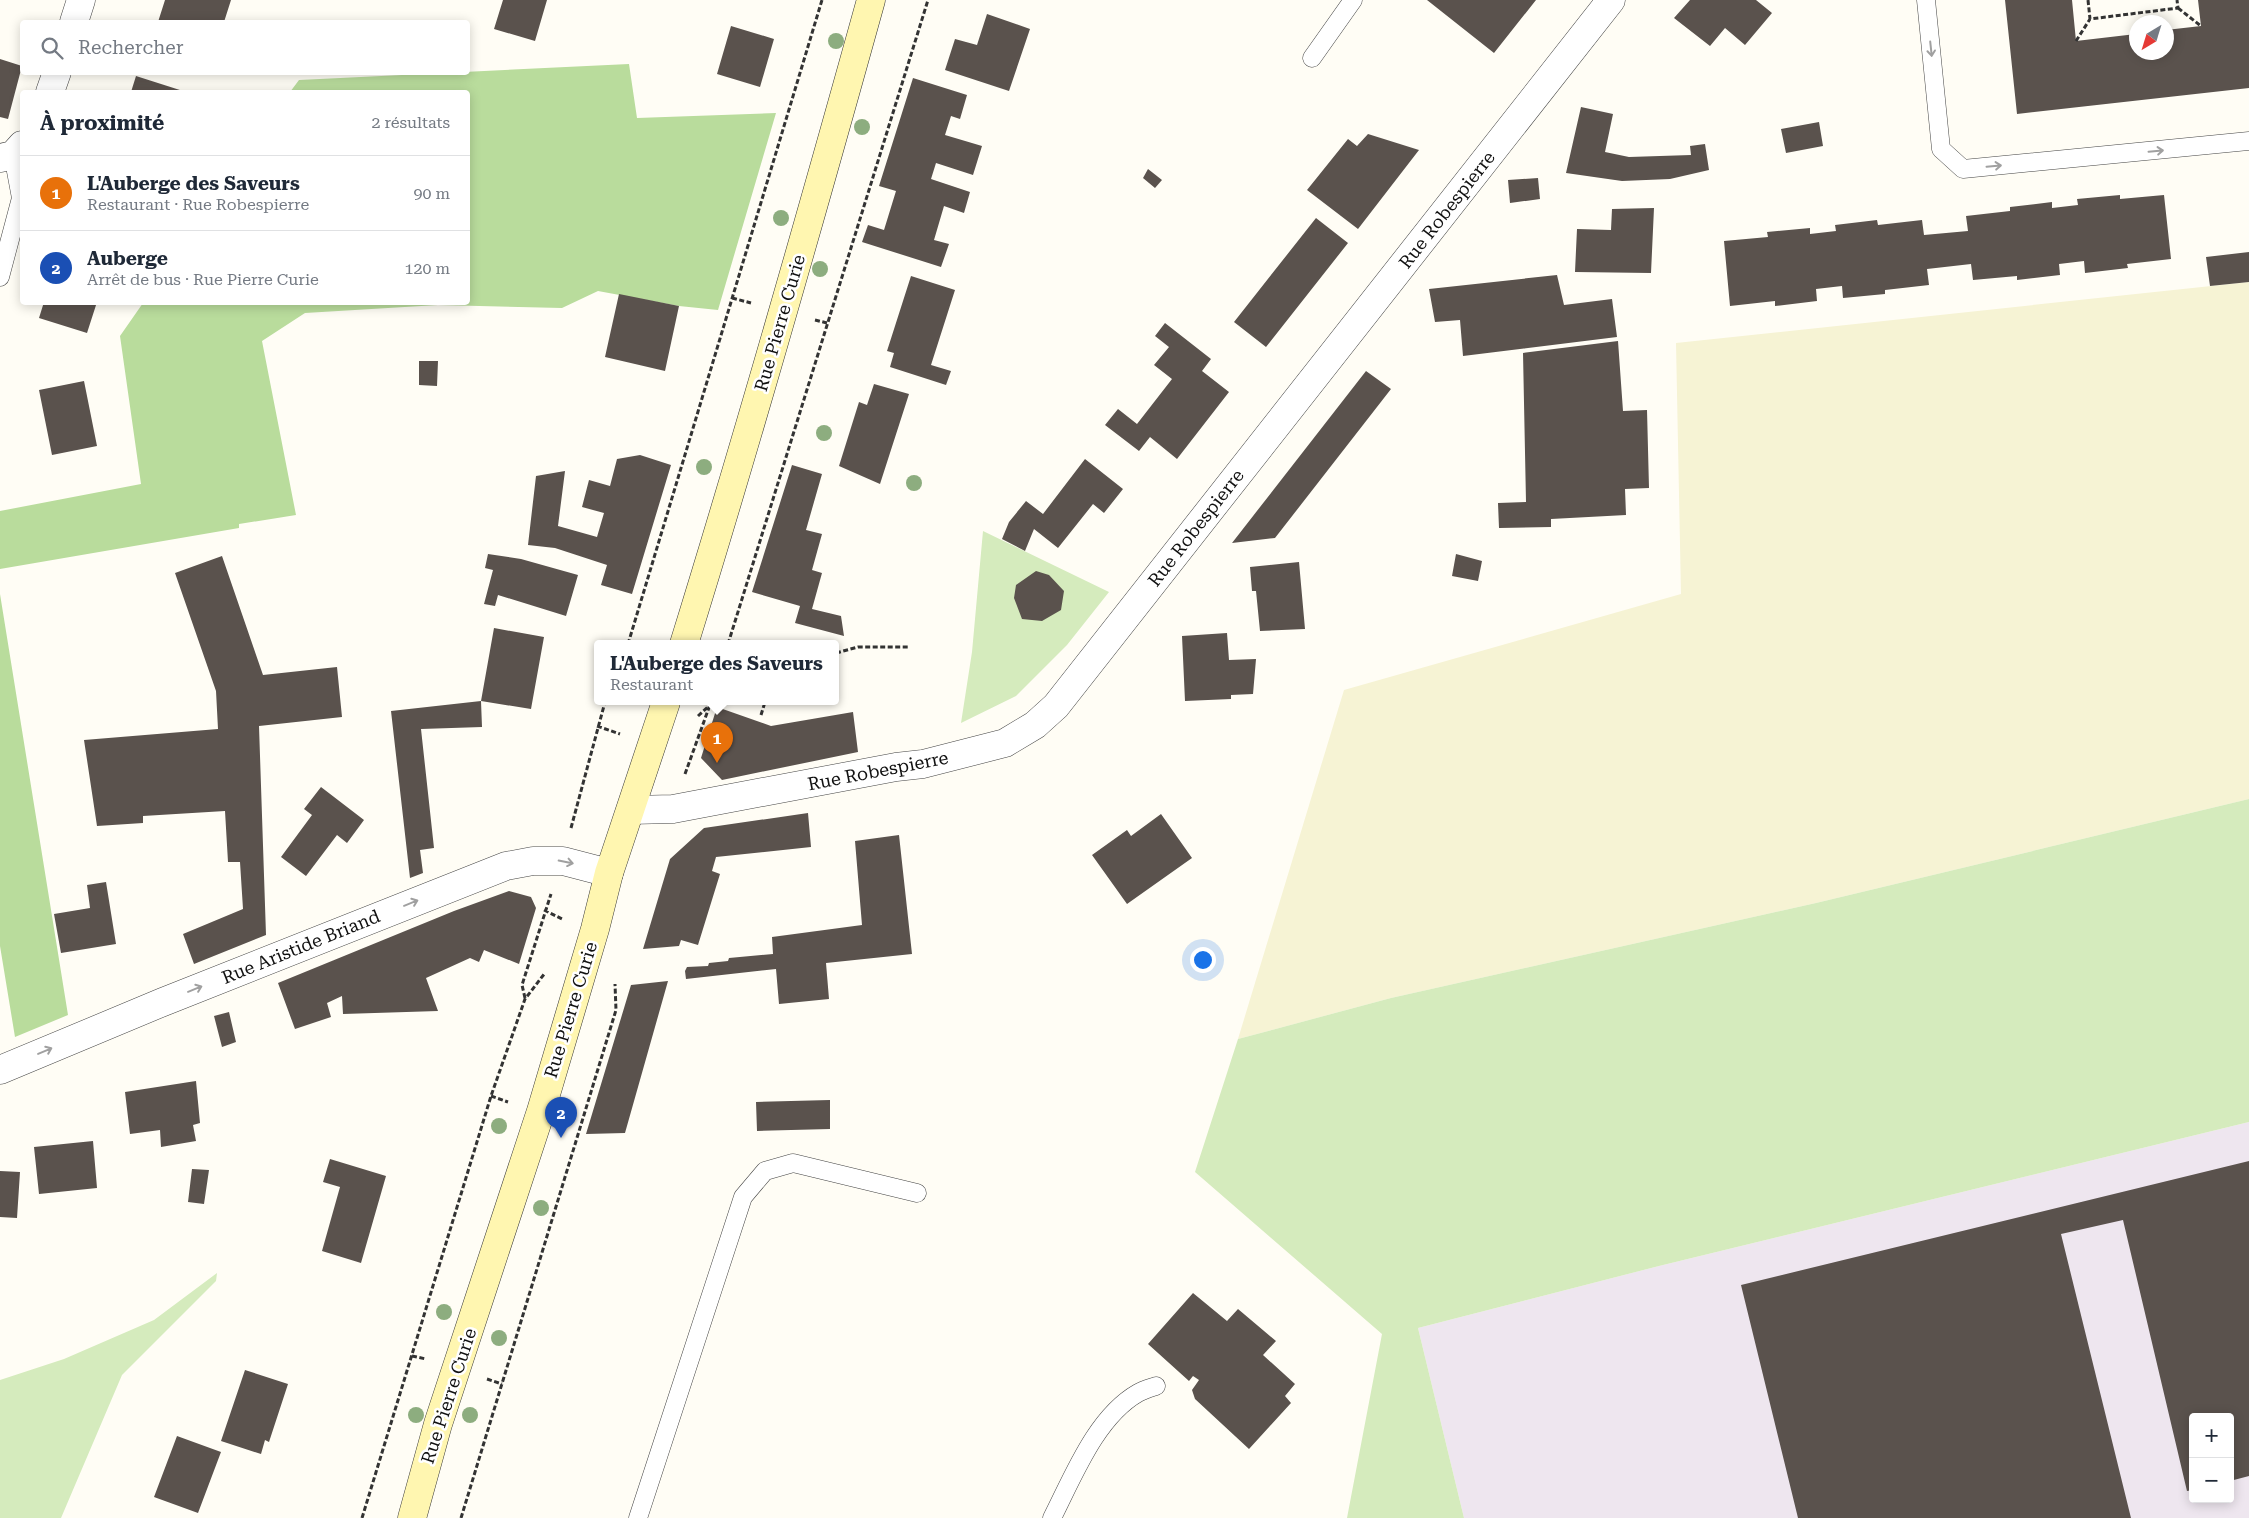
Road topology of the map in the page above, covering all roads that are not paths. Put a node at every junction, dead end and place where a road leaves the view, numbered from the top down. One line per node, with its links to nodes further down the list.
1 (81, 0): 6 (street)
2 (871, 0): 15 (main road, Rue Pierre Curie)
3 (1353, 0): 7 (lane)
4 (1611, 0): 17 (street, Rue Robespierre)
5 (1926, 0): 10 (lane, one-way to 10)
6 (75, 20)
7 (1312, 58)
8 (56, 75): 9 (street)
9 (51, 90)
10 (2249, 142)
11 (12, 153): 12 (lane)
12 (20, 193)
13 (20, 202): 14 (lane)
14 (0, 277)
15 (685, 640)
16 (665, 705): 17 (main road, Rue Pierre Curie)
17 (631, 810): 18 (main road, Rue Pierre Curie)
18 (609, 873): 19 (street, Rue Aristide Briand, one-way to 18); 22 (main road, Rue Pierre Curie)
19 (0, 1070)
20 (917, 1193): 23 (lane)
21 (1156, 1386): 24 (lane)
22 (412, 1518)
23 (638, 1518)
24 (1052, 1518)

